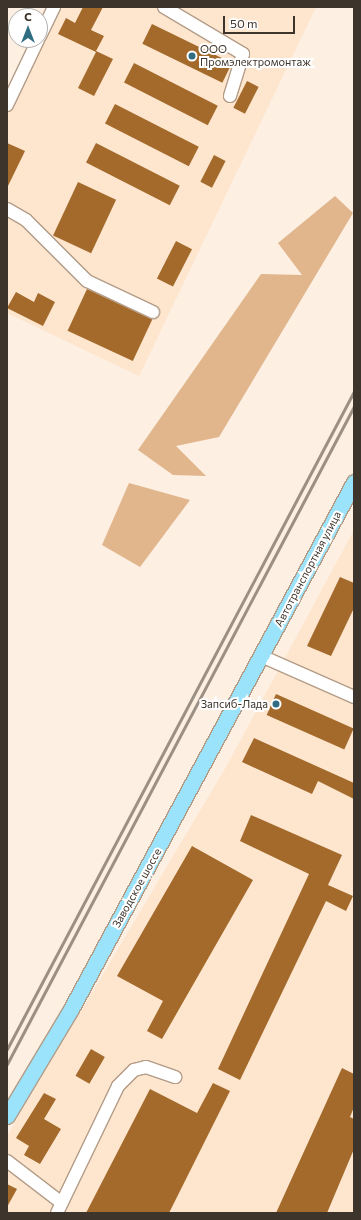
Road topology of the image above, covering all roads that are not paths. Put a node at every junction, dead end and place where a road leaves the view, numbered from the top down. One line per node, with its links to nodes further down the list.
1 (54, 7): 3 (lane)
2 (164, 7): 5 (lane)
3 (48, 19)
4 (34, 48): 6 (lane)
5 (230, 96)
6 (7, 105)
7 (7, 209): 8 (lane)
8 (153, 312)
9 (354, 482): 10 (main road, Автотранспортная улица)
10 (261, 656): 11 (lane); 13 (main road, Заводское шоссе)
11 (354, 697)
12 (175, 1077): 15 (lane)
13 (7, 1116)
14 (7, 1161): 15 (lane)
15 (60, 1208)

